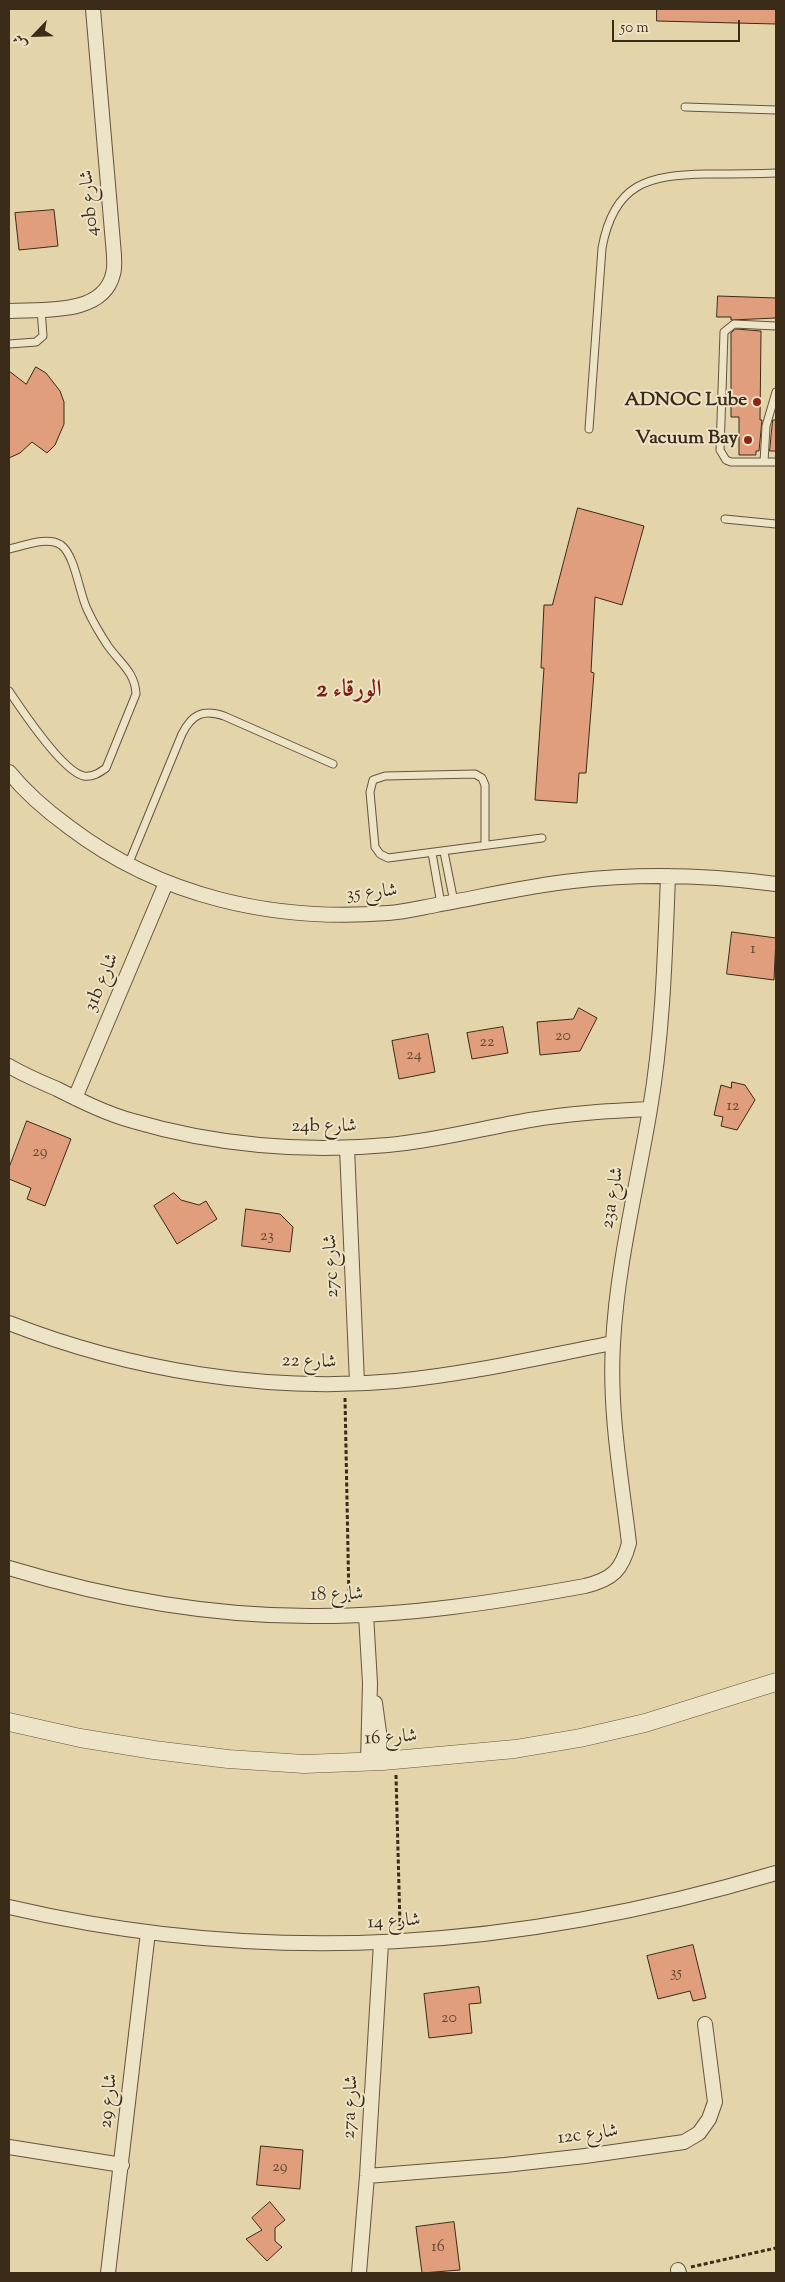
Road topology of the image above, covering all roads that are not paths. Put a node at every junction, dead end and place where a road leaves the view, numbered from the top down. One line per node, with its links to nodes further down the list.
1 (93, 9): 5 (street, 40b شارع)
2 (685, 108): 3 (lane)
3 (776, 110)
4 (776, 173): 10 (lane)
5 (41, 309): 6 (street, 40b شارع); 8 (lane)
6 (9, 311)
7 (776, 326): 11 (lane)
8 (9, 344)
9 (776, 394): 11 (lane)
10 (589, 429)
11 (764, 462): 12 (lane)
12 (776, 462)
13 (725, 519): 14 (lane)
14 (776, 524)
15 (9, 549): 16 (lane)
16 (9, 691)
17 (333, 764): 23 (lane)
18 (9, 772): 23 (street, شارع 35)
19 (542, 838): 20 (lane)
20 (484, 845): 21 (lane); 22 (lane)
21 (444, 852): 22 (lane); 27 (lane)
22 (432, 853): 27 (lane)
23 (128, 866): 25 (street, شارع 35)
24 (668, 876): 26 (street, شارع 35); 27 (street, شارع 35); 30 (street, 23a شارع)
25 (166, 884): 27 (street, شارع 35); 29 (street, 31b شارع)
26 (776, 884)
27 (447, 903)
28 (9, 1066): 29 (street, 24b شارع)
29 (75, 1098): 31 (street, 24b شارع)
30 (650, 1109): 31 (street, 24b شارع); 33 (street, 23a شارع)
31 (347, 1148): 34 (street, 27c شارع)
32 (9, 1323): 34 (street, شارع 22)
33 (613, 1342): 34 (street, شارع 22); 35 (street, 23a شارع)
34 (351, 1383)
35 (627, 1526): 37 (street, شارع 18)
36 (9, 1568): 37 (street, شارع 18)
37 (366, 1614): 40 (street)
38 (775, 1682): 40 (street, شارع 16)
39 (9, 1722): 40 (street, شارع 16)
40 (382, 1761)
41 (776, 1873): 44 (street, شارع 14)
42 (9, 1906): 43 (street, شارع 14)
43 (148, 1932): 44 (street, شارع 14); 47 (street, شارع 29)
44 (381, 1943): 48 (street, 27a شارع)
45 (705, 2024): 48 (street, 12c شارع)
46 (9, 2147): 47 (street)
47 (122, 2165): 49 (street, شارع 29)
48 (367, 2176): 50 (street, 27a شارع)
49 (108, 2273)
50 (358, 2273)

